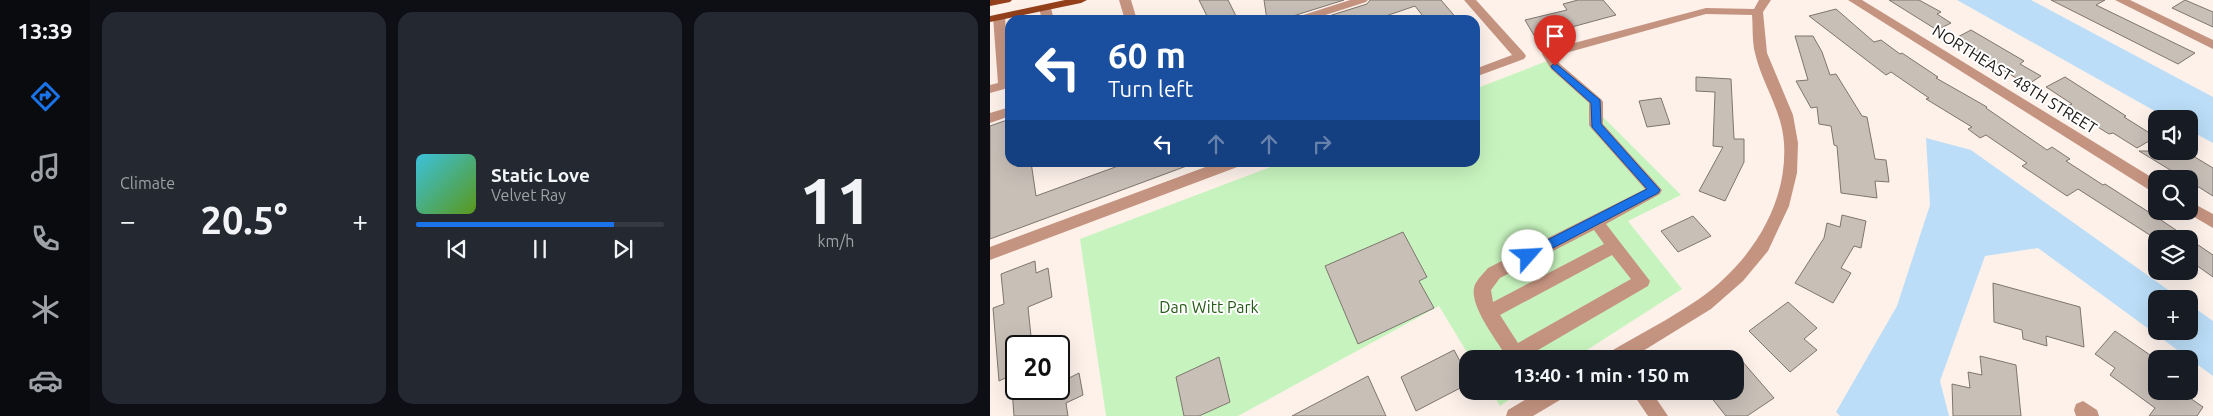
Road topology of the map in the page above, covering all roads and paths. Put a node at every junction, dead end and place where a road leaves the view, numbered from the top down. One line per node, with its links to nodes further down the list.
1 (1006, 0): 8 (main road)
2 (1081, 0): 10 (main road)
3 (1125, 0): 13 (street)
4 (1362, 0): 14 (street)
5 (1470, 0): 17 (street)
6 (1854, 0): 22 (street, NORTHEAST 48TH STREET)
7 (2121, 0): 16 (street)
8 (990, 3)
9 (1761, 6): 24 (street); 31 (street)
10 (1045, 8): 11 (main road); 12 (street)
11 (1009, 15)
12 (1047, 15)
13 (1129, 15)
14 (1314, 15)
15 (994, 18): 18 (street)
16 (2213, 45)
17 (1480, 71)
18 (990, 89)
19 (1005, 113): 20 (street)
20 (990, 118)
21 (1222, 167): 27 (street)
22 (2148, 182)
23 (2198, 213): 25 (street)
24 (1596, 222): 26 (street); 28 (street)
25 (2213, 222)
26 (1615, 246): 28 (street); 30 (street)
27 (990, 254)
28 (1489, 312): 29 (street)
29 (1513, 350)
30 (1527, 350)
31 (1628, 350)
32 (1538, 400): 34 (street)
33 (1647, 400): 35 (street)
34 (1515, 416)
35 (1659, 416)

